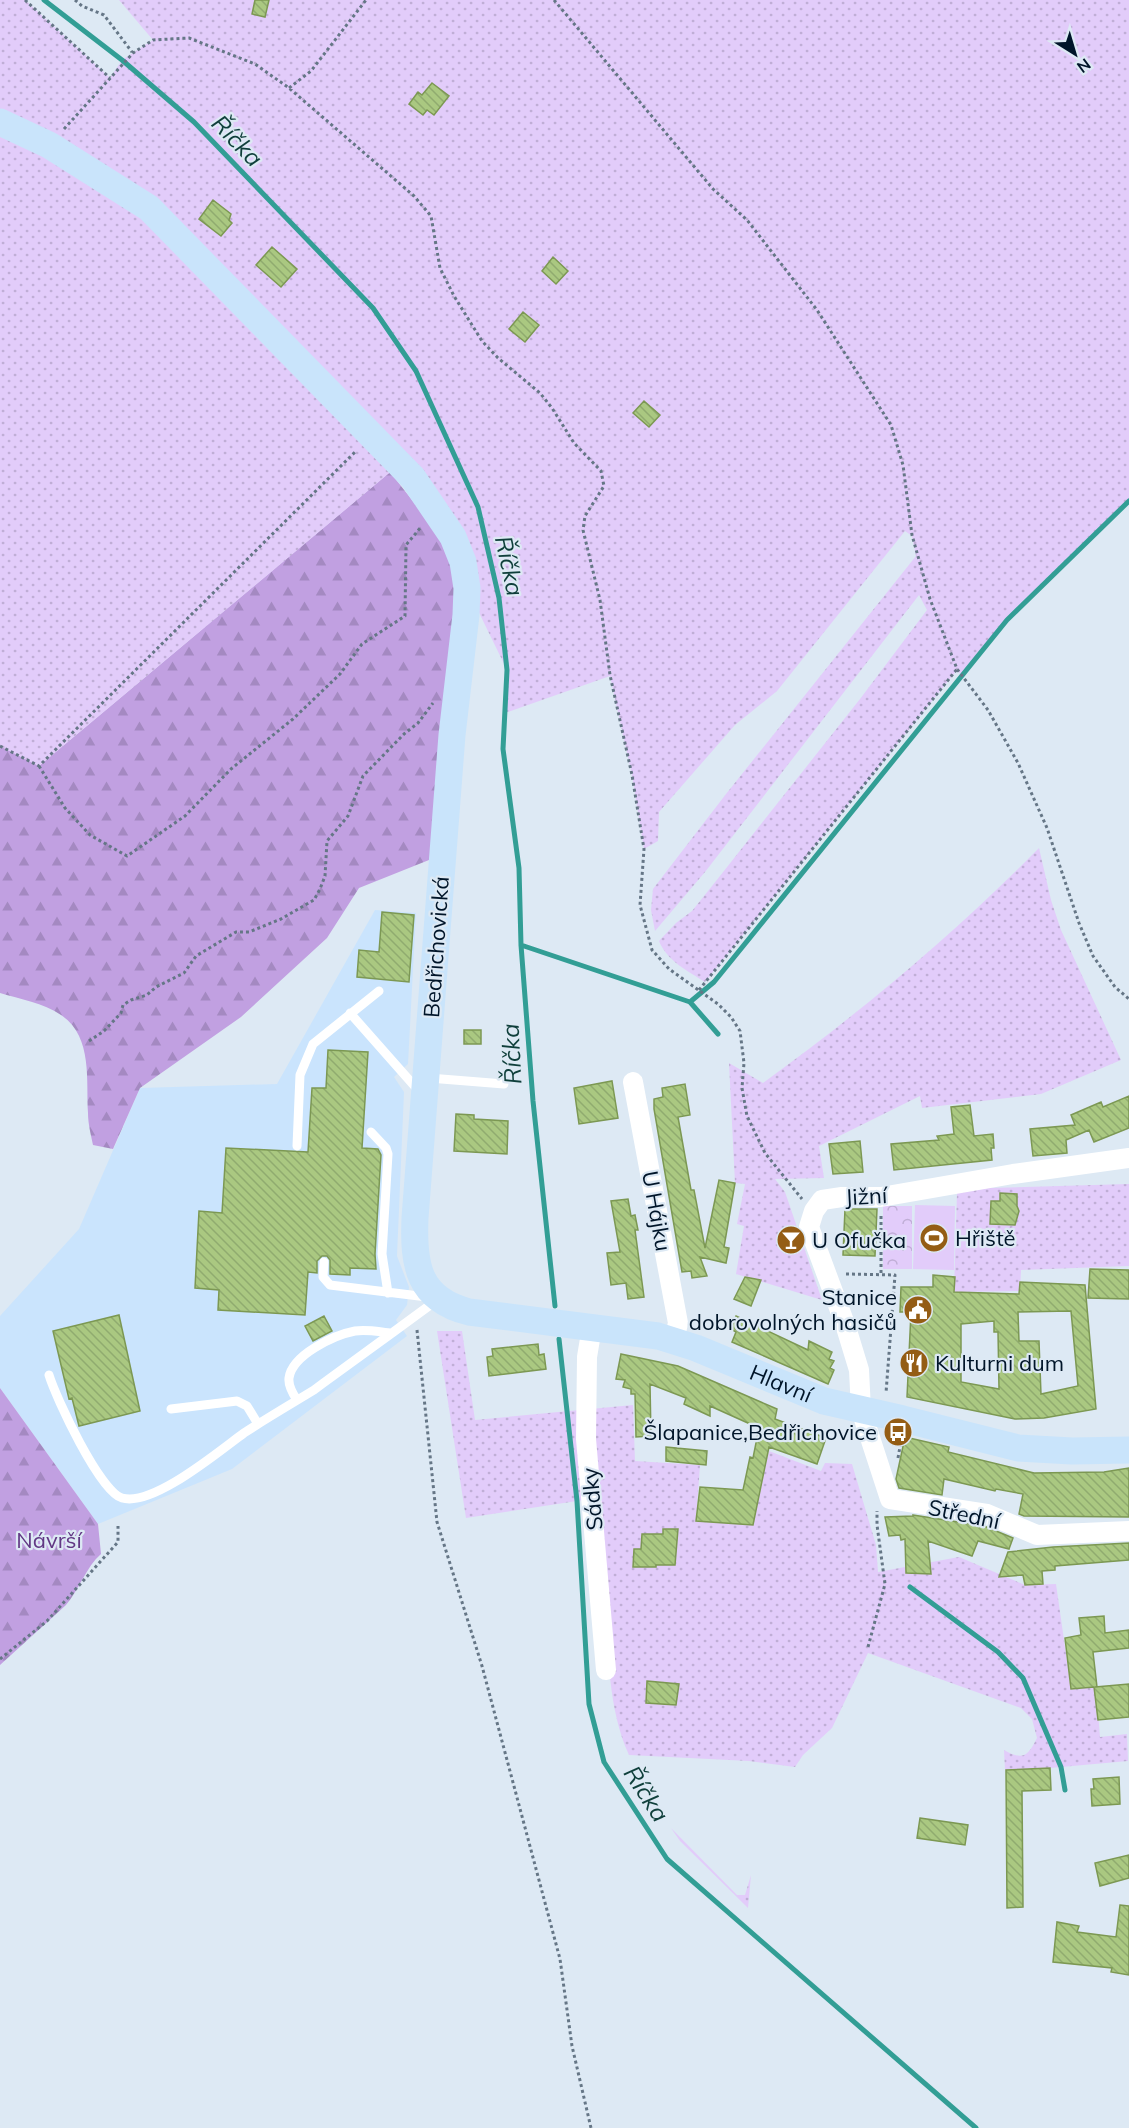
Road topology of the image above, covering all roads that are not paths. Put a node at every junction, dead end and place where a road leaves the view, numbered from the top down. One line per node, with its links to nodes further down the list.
1 (0, 122): 6 (street, Bedřichovická)
2 (379, 991): 3 (lane)
3 (350, 1013): 6 (lane); 8 (lane)
4 (633, 1082): 15 (street, U Hájku)
5 (504, 1084): 6 (lane)
6 (425, 1087): 12 (street, Bedřichovická)
7 (371, 1132): 11 (lane)
8 (297, 1146)
9 (1129, 1158): 18 (street, Jižní)
10 (324, 1262): 11 (lane)
11 (388, 1293): 12 (lane)
12 (438, 1299): 13 (street, Hlavní); 14 (lane)
13 (592, 1327): 15 (street, Hlavní); 23 (street, Sádky)
14 (392, 1334): 17 (lane); 17 (lane)
15 (674, 1341): 18 (street, Hlavní)
16 (49, 1375): 20 (lane)
17 (297, 1400): 20 (lane)
18 (873, 1405): 21 (street, Hlavní); 22 (street, Střední)
19 (171, 1408): 20 (lane)
20 (258, 1424)
21 (1129, 1450)
22 (1129, 1531)
23 (606, 1670)

